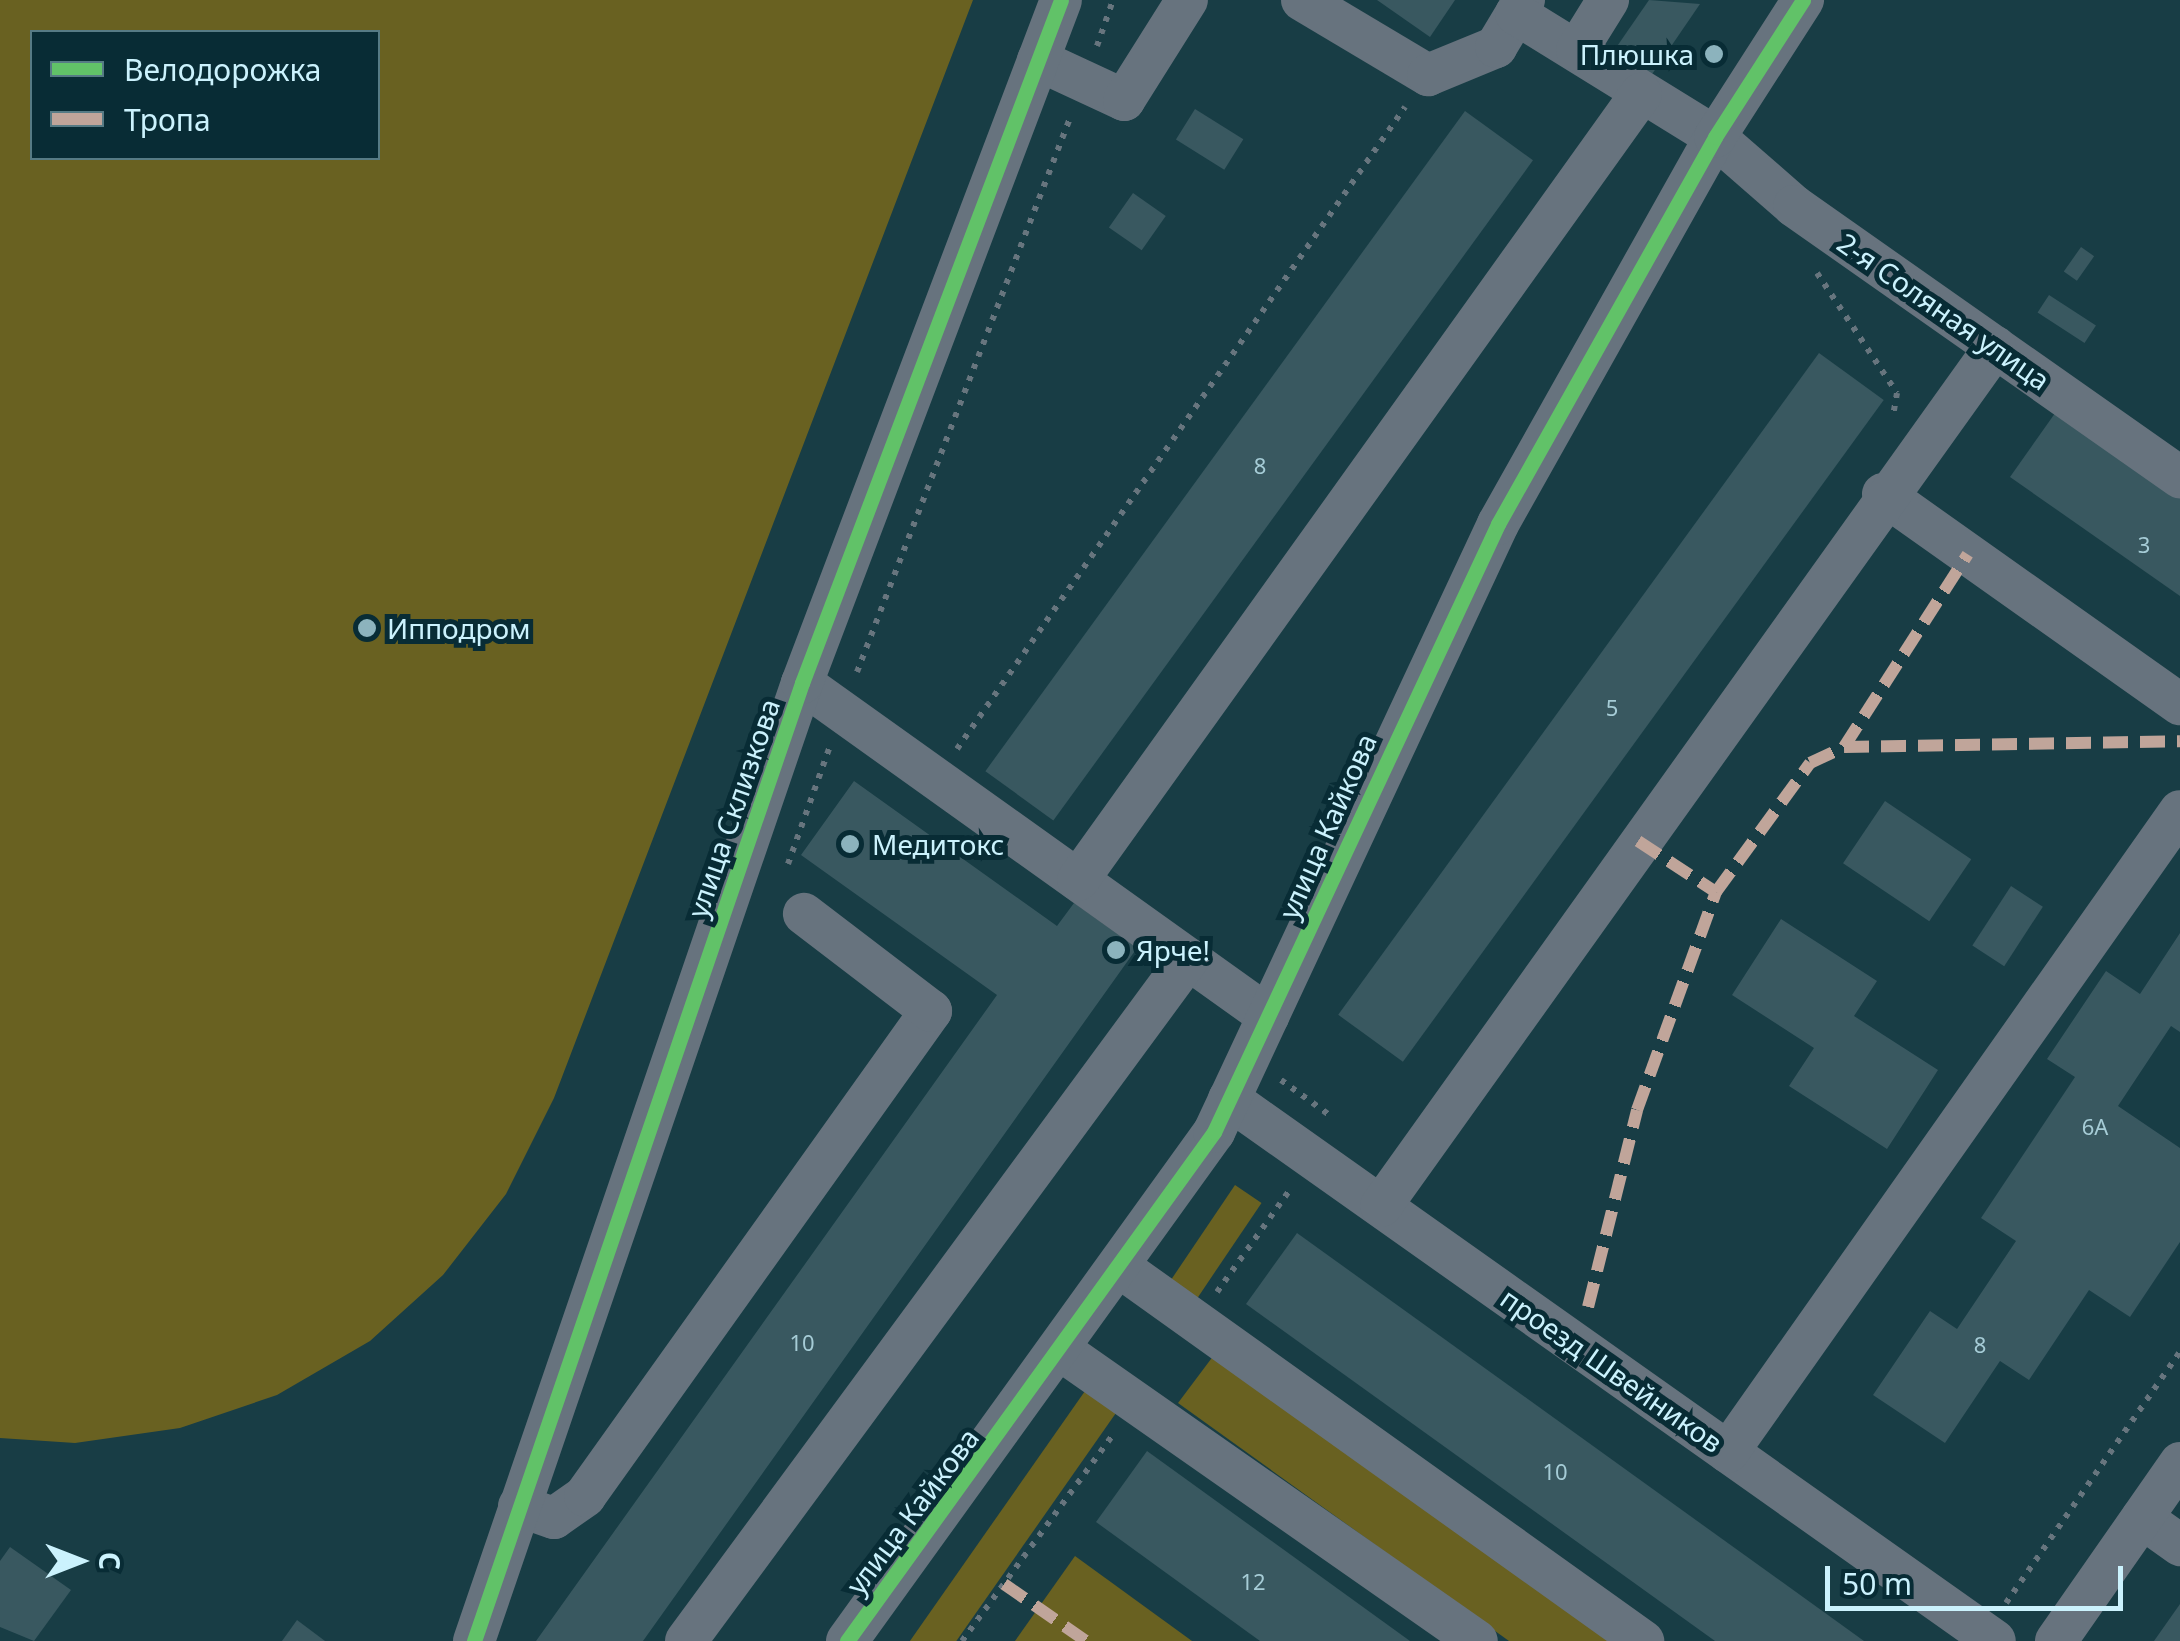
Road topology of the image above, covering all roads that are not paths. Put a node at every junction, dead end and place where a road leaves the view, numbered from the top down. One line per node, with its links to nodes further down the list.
1 (1061, 0): 8 (street, улица Склизкова)
2 (1186, 0): 8 (street)
3 (1302, 0): 6 (street)
4 (1608, 0): 7 (street)
5 (1804, 0): 10 (street, улица Кайкова)
6 (1520, 7): 7 (street, 2-я Соляная улица)
7 (1577, 50): 9 (street, 2-я Соляная улица)
8 (1038, 60): 14 (street, улица Склизкова)
9 (1641, 94): 10 (street, 2-я Соляная улица); 17 (street)
10 (1715, 137): 11 (street, 2-я Соляная улица); 20 (street, улица Кайкова)
11 (1994, 347): 12 (street, 2-я Соляная улица); 13 (street)
12 (2180, 477)
13 (1883, 494): 15 (street); 22 (street)
14 (802, 683): 17 (street); 27 (street, улица Склизкова)
15 (2180, 704)
16 (2180, 811): 25 (street)
17 (1078, 880): 19 (street)
18 (793, 897): 27 (street)
19 (1188, 959): 20 (street); 32 (street)
20 (1268, 1016): 21 (street, улица Кайкова)
21 (1230, 1099): 22 (street, проезд Швейников); 23 (street, улица Кайкова)
22 (1381, 1206): 25 (street, проезд Швейников)
23 (1121, 1268): 24 (street, улица Кайкова); 35 (street)
24 (1062, 1351): 33 (street, улица Кайкова); 34 (street)
25 (1728, 1452): 30 (street, проезд Швейников)
26 (2180, 1463): 28 (street)
27 (519, 1506): 31 (street, улица Склизкова)
28 (2142, 1518): 29 (street); 36 (street)
29 (2180, 1545)
30 (1990, 1637)
31 (474, 1641)
32 (686, 1641)
33 (847, 1641)
34 (1478, 1641)
35 (1643, 1641)
36 (2056, 1641)

